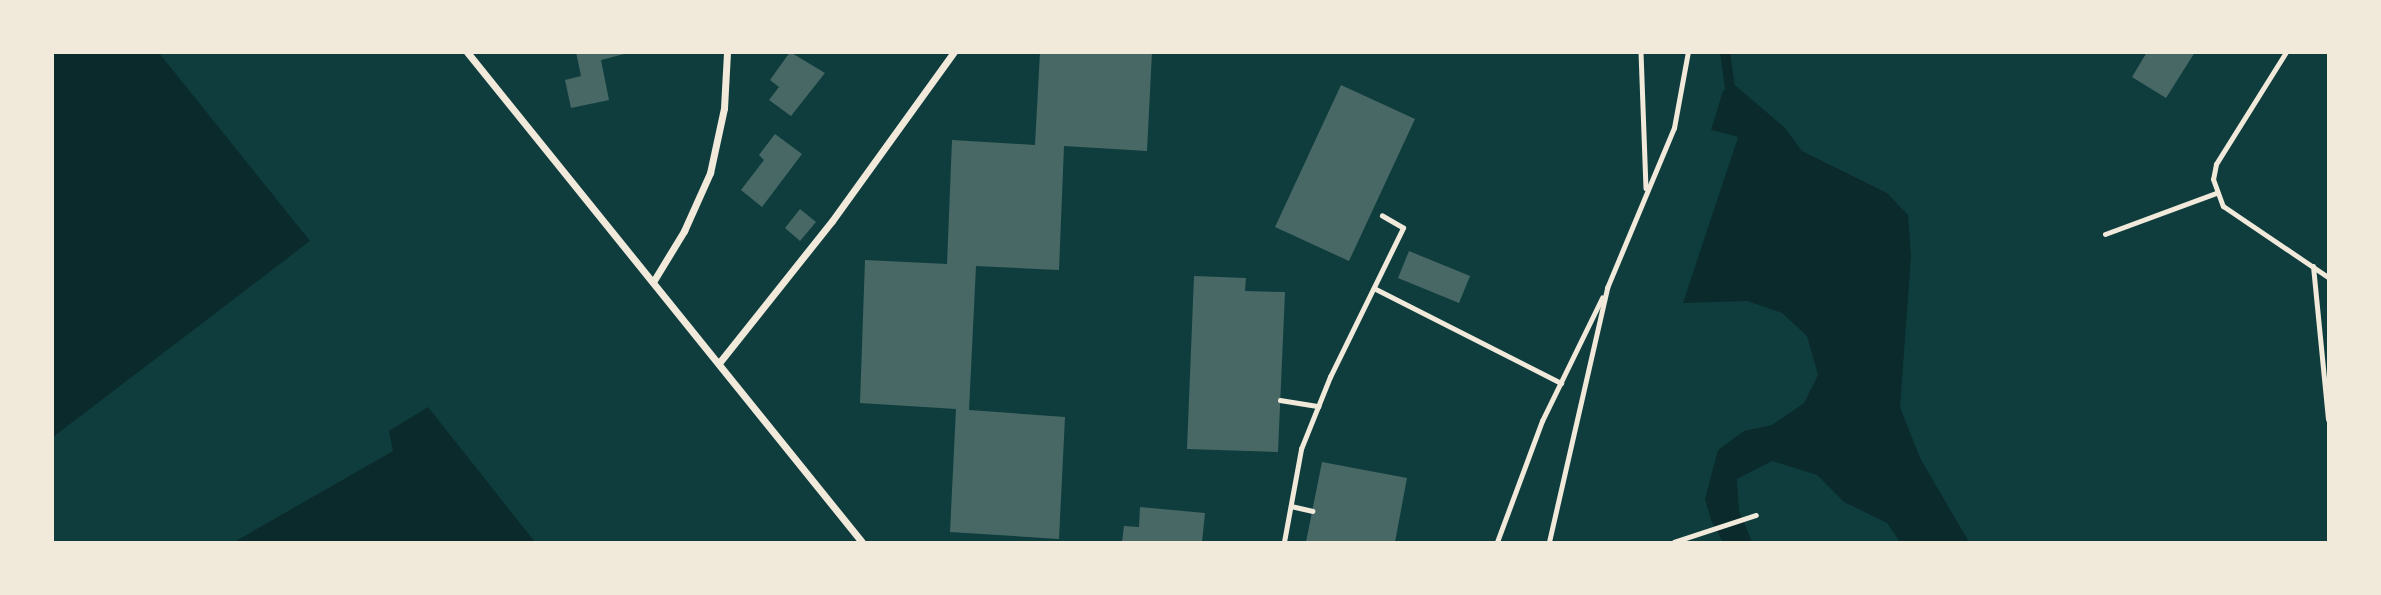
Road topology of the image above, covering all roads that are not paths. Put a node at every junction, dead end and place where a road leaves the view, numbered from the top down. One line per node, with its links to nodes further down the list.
1 (467, 52): 9 (street)
2 (727, 52): 9 (street)
3 (954, 52): 10 (street)
4 (2286, 52): 5 (lane)
5 (2216, 193): 6 (lane); 7 (lane)
6 (2105, 234)
7 (2313, 267): 8 (lane); 11 (lane)
8 (2329, 276)
9 (653, 282): 10 (street)
10 (719, 363): 12 (street)
11 (2329, 419)
12 (862, 542)

